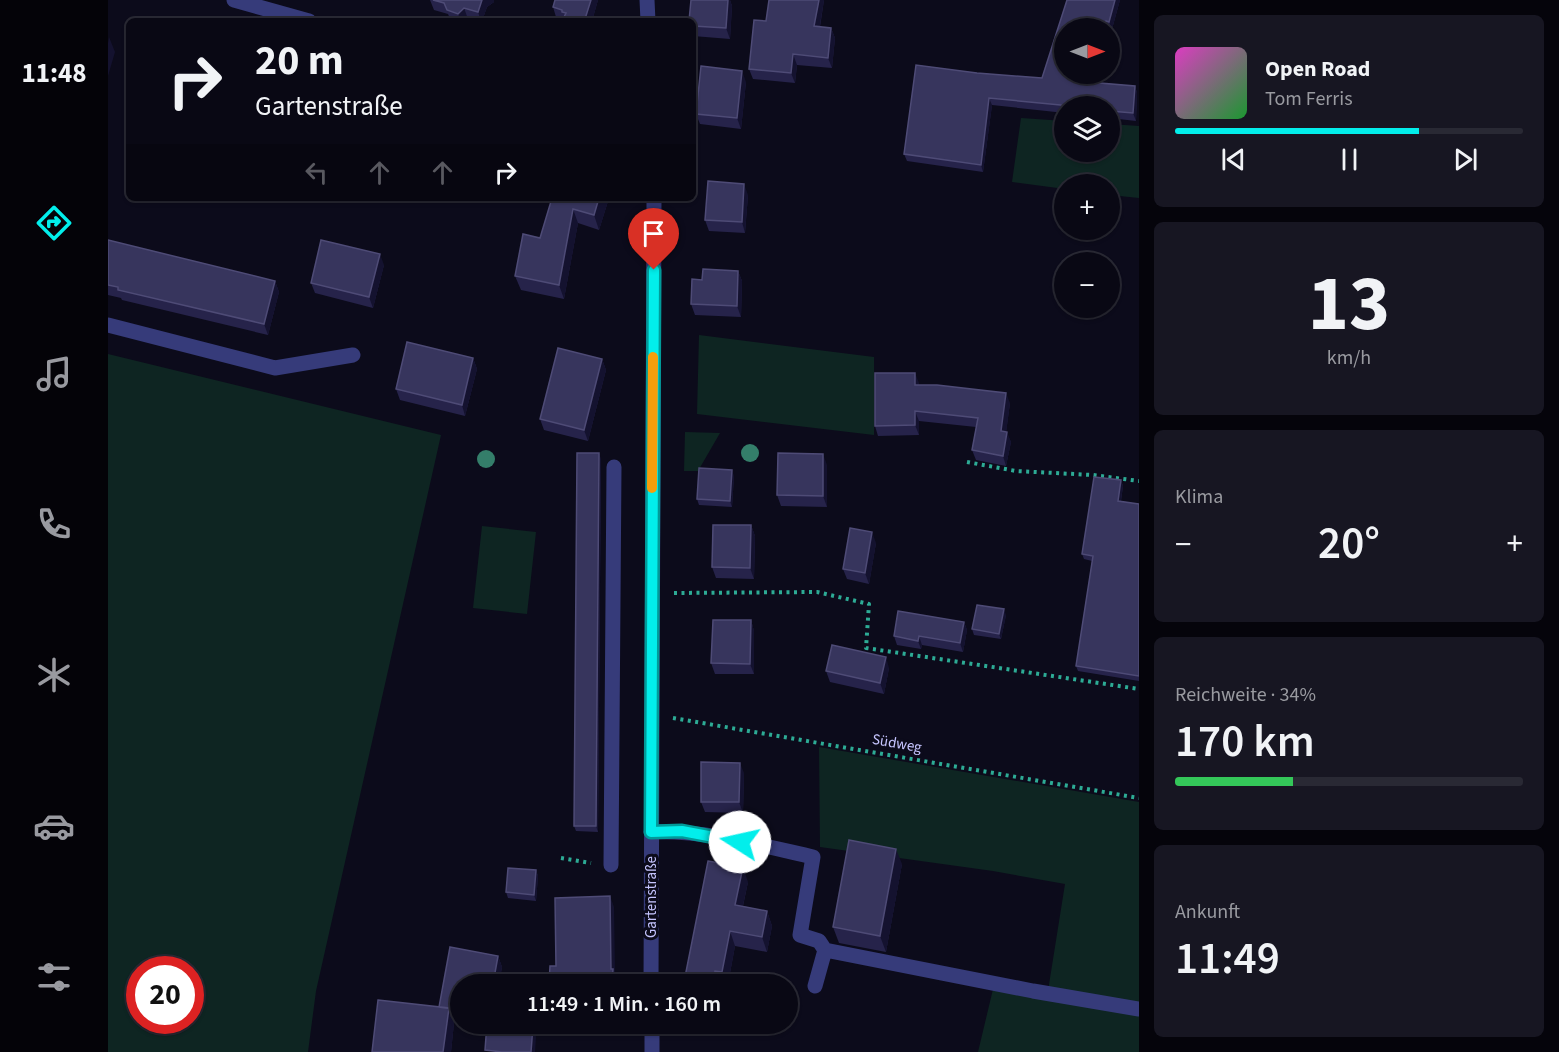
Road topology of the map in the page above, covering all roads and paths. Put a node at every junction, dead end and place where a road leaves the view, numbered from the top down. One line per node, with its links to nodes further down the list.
1 (234, 0): 3 (street)
2 (647, 0): 4 (street)
3 (298, 18)
4 (648, 18)
5 (654, 201): 11 (street, Gartenstraße)
6 (108, 325): 7 (street)
7 (353, 355)
8 (967, 462): 10 (path)
9 (614, 467): 16 (street)
10 (1139, 481)
11 (652, 593): 12 (path); 13 (street, Gartenstraße)
12 (1139, 689)
13 (651, 715): 14 (path, Südweg); 15 (street, Gartenstraße)
14 (1139, 798)
15 (651, 832): 17 (street); 18 (street, Gartenstraße)
16 (611, 866)
17 (825, 950): 19 (street); 20 (street)
18 (651, 974)
19 (815, 986)
20 (1139, 1009)
21 (652, 1034): 22 (street)
22 (652, 1052)

